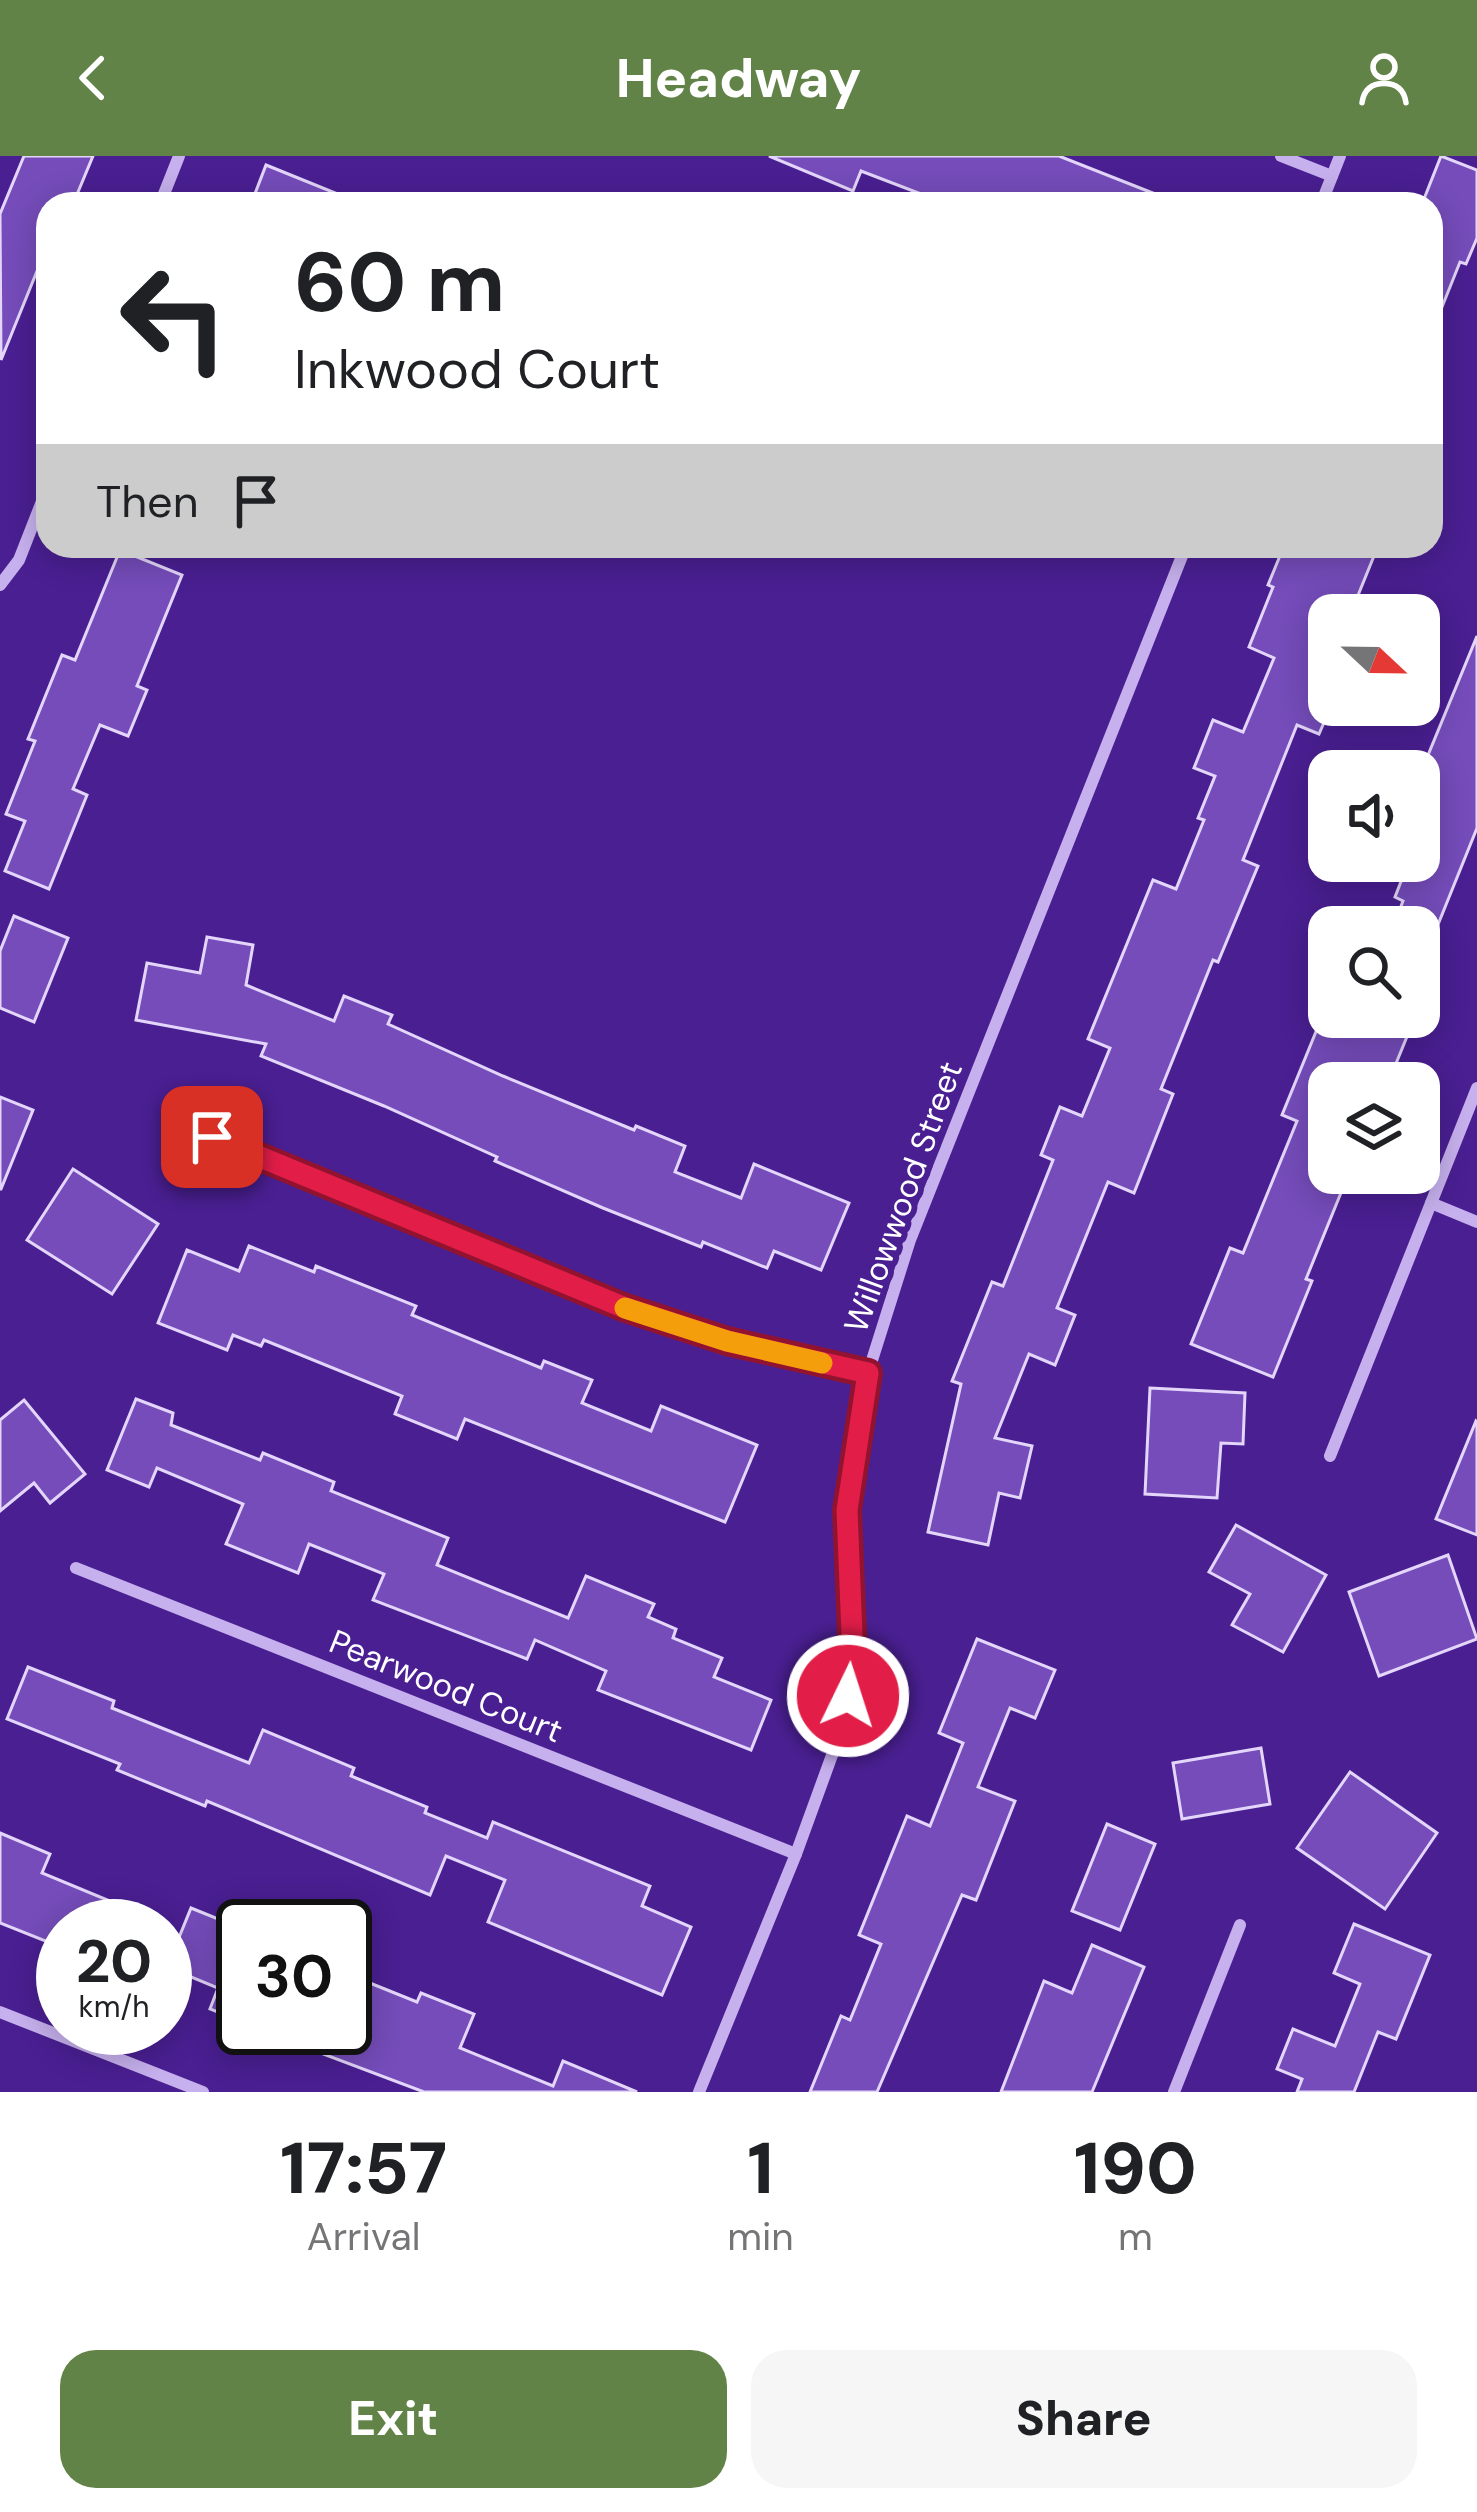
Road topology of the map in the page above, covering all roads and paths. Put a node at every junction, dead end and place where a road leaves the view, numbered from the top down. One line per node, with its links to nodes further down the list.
1 (179, 156): 5 (street)
2 (1281, 156): 4 (street)
3 (1340, 156): 4 (street)
4 (1332, 176): 6 (street)
5 (165, 192)
6 (1326, 192)
7 (36, 517): 9 (street)
8 (1181, 558): 14 (street, Willowwood Street)
9 (0, 585)
10 (1477, 1088): 12 (street)
11 (212, 1137): 14 (street)
12 (1431, 1204): 13 (street); 15 (street)
13 (1477, 1222)
14 (868, 1373): 17 (street, Willowwood Street)
15 (1330, 1456)
16 (76, 1568): 17 (street, Pearwood Court)
17 (796, 1854): 21 (street, Willowwood Street)
18 (1240, 1925): 22 (street)
19 (0, 2012): 20 (street)
20 (202, 2092)
21 (699, 2092)
22 (1174, 2092)

